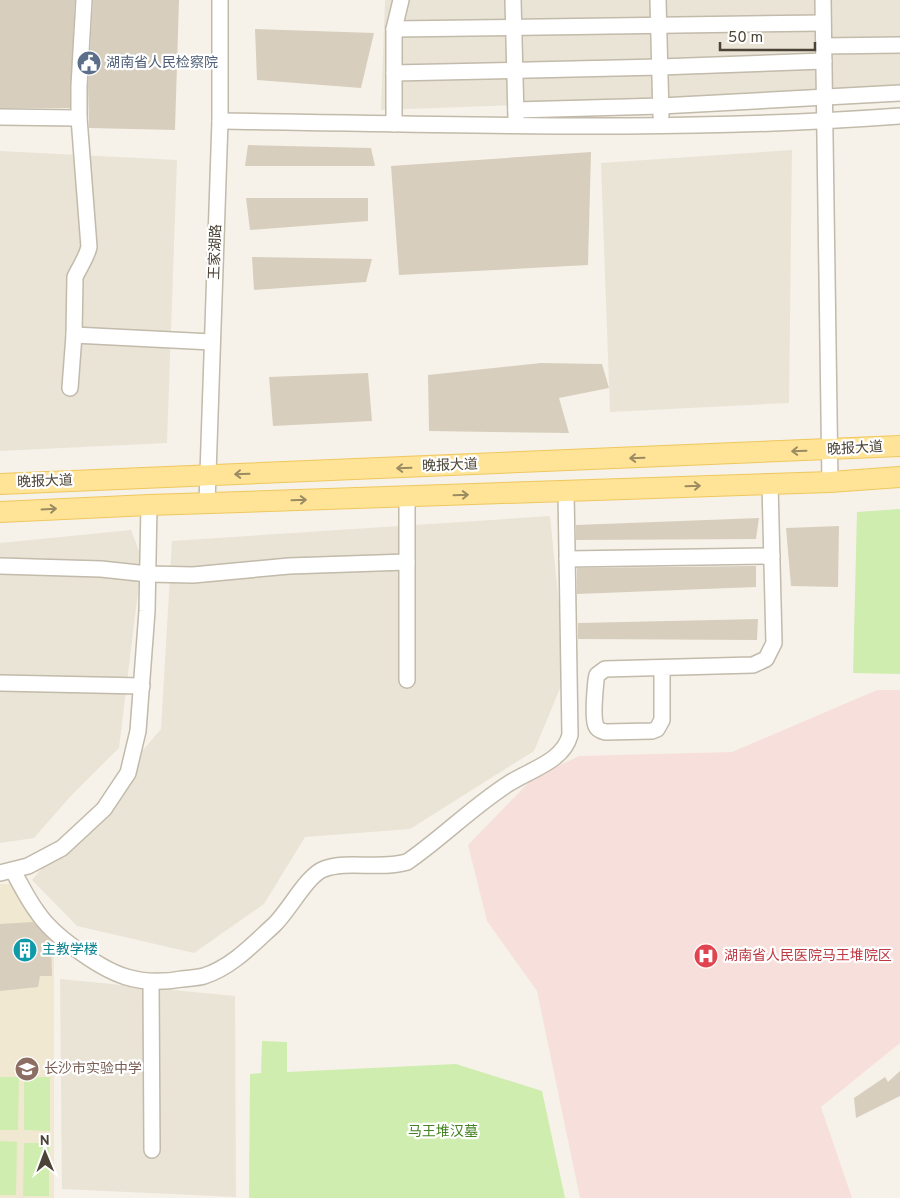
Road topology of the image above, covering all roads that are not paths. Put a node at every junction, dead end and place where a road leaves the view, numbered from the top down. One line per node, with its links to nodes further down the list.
1 (84, 0): 22 (street)
2 (220, 0): 23 (street, 王家湖路)
3 (401, 0): 10 (street)
4 (513, 0): 9 (street)
5 (658, 0): 8 (street)
6 (823, 0): 7 (street)
7 (823, 23): 8 (street); 12 (street)
8 (659, 26): 9 (street); 13 (street)
9 (514, 28): 10 (street); 14 (street)
10 (394, 29): 15 (street)
11 (900, 45): 12 (street)
12 (824, 53): 13 (street); 17 (street)
13 (660, 67): 14 (street); 18 (street)
14 (515, 70): 15 (street); 19 (street)
15 (394, 73): 25 (street)
16 (900, 93): 17 (street)
17 (824, 98): 18 (street); 24 (street)
18 (660, 106): 19 (street); 27 (street)
19 (516, 110): 26 (street)
20 (900, 116): 24 (street)
21 (0, 117): 22 (street)
22 (79, 118): 28 (street)
23 (220, 122): 25 (street); 29 (street, 王家湖路)
24 (825, 122): 27 (street); 32 (street)
25 (394, 124): 26 (street)
26 (516, 125): 27 (street)
27 (661, 125)
28 (74, 335): 29 (street); 30 (street)
29 (212, 342): 33 (street, 王家湖路)
30 (70, 388)
31 (900, 446): 32 (main road, 晚报大道)
32 (830, 450): 33 (main road, 晚报大道, one-way to 33); 35 (street)
33 (207, 476): 36 (main road, 晚报大道); 40 (street, 王家湖路)
34 (900, 477): 35 (main road, 晚报大道)
35 (830, 482): 37 (main road, 晚报大道)
36 (0, 484)
37 (770, 484): 38 (main road, 晚报大道, one-way to 37); 43 (street)
38 (566, 491): 39 (main road, 晚报大道, one-way to 38); 44 (street)
39 (407, 496): 40 (main road, 晚报大道, one-way to 39); 45 (street)
40 (207, 503): 41 (main road, 晚报大道)
41 (149, 505): 42 (main road, 晚报大道, one-way to 41); 47 (street)
42 (0, 512)
43 (772, 556): 44 (street); 48 (street)
44 (567, 559): 53 (street)
45 (407, 562): 47 (street); 49 (street)
46 (0, 566): 47 (street)
47 (148, 574): 51 (street)
48 (662, 668): 48 (street)
49 (407, 680)
50 (0, 683): 51 (street)
51 (142, 686): 52 (street)
52 (6, 872): 53 (street)
53 (151, 982): 54 (street)
54 (152, 1150)

